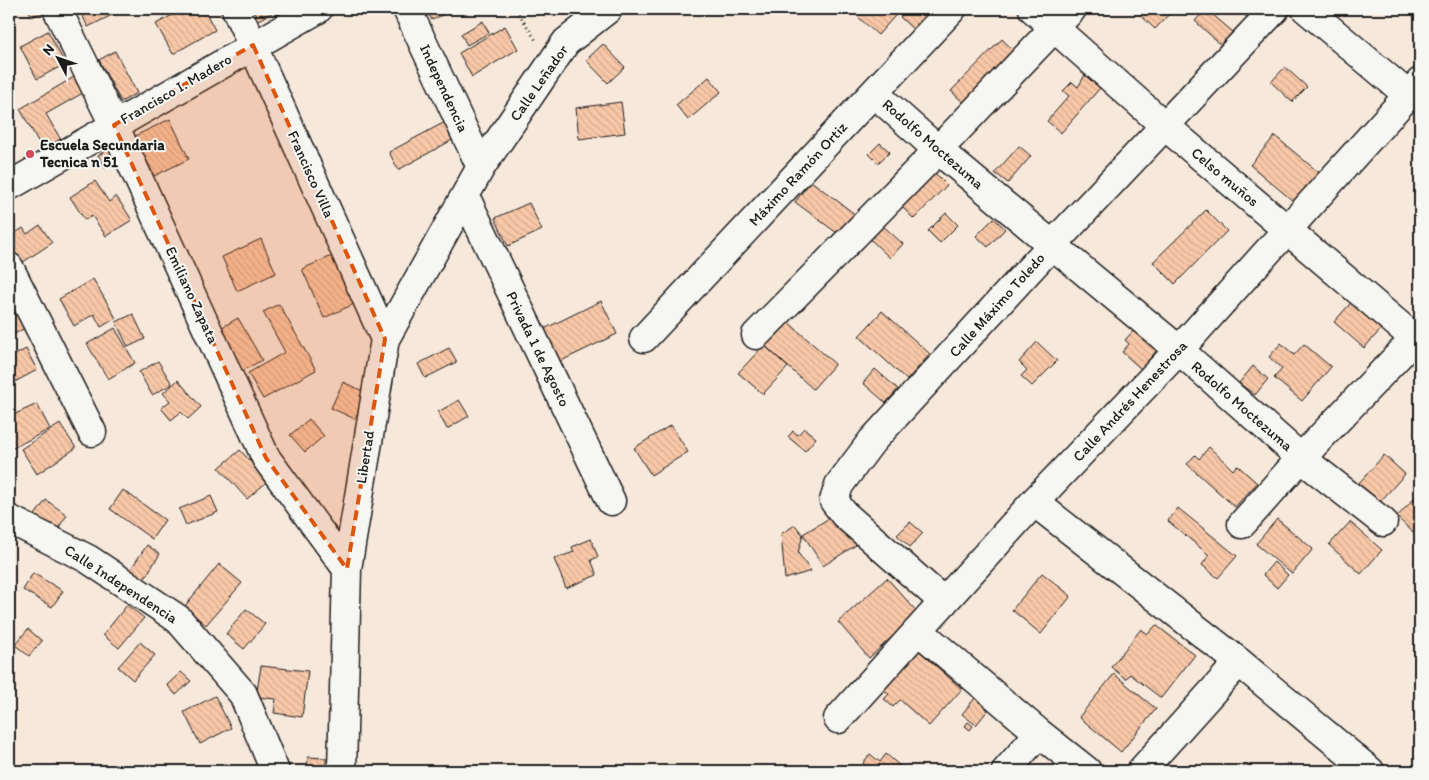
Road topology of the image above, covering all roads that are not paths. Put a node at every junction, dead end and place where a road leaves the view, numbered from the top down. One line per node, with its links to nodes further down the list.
1 (58, 9): 14 (street, Emiliano Zapata)
2 (236, 9): 11 (street, Francisco Villa)
3 (318, 9): 11 (street, Francisco I. Madero)
4 (407, 9): 17 (street, Independencia)
5 (608, 9): 17 (street, Calle Leñador)
6 (952, 9): 13 (street, Máximo Ramón Ortiz)
7 (1033, 9): 10 (street, Celso muños)
8 (1275, 9): 15 (street, Calle Máximo Toledo)
9 (1306, 9): 12 (street)
10 (1063, 18): 15 (street, Celso muños); 16 (street)
11 (254, 45): 14 (street, Francisco I. Madero); 26 (street, Francisco Villa)
12 (1414, 89): 20 (street, Calle Andrés Henestrosa)
13 (874, 94): 16 (street, Rodolfo Moctezuma); 24 (street, Máximo Ramón Ortiz)
14 (114, 125): 18 (street, Francisco I. Madero); 35 (street, Emiliano Zapata)
15 (1164, 125): 20 (street, Celso muños); 21 (street, Calle Máximo Toledo)
16 (938, 150): 21 (street, Rodolfo Moctezuma); 23 (street)
17 (482, 167): 19 (street, Libertad)
18 (9, 186)
19 (465, 196): 26 (street, Libertad); 30 (street, Privada 1 de Agosto)
20 (1288, 230): 25 (street, Celso muños); 27 (street, Calle Andrés Henestrosa)
21 (1052, 245): 27 (street, Rodolfo Moctezuma); 36 (street, Calle Máximo Toledo)
22 (9, 267): 28 (street)
23 (756, 335)
24 (644, 338)
25 (1419, 338): 29 (street)
26 (385, 339): 35 (street, Libertad)
27 (1179, 350): 29 (street, Rodolfo Moctezuma); 31 (street, Calle Andrés Henestrosa)
28 (92, 432)
29 (1302, 458): 33 (street, Rodolfo Moctezuma); 34 (street)
30 (611, 501)
31 (1034, 502): 36 (street, Calle Andrés Henestrosa); 38 (street)
32 (9, 519): 42 (street, Calle Independencia)
33 (1383, 522)
34 (1242, 524)
35 (346, 569): 43 (street, Libertad)
36 (944, 602): 37 (street, Calle Andrés Henestrosa)
37 (919, 631): 39 (street, Calle Andrés Henestrosa); 40 (street)
38 (1238, 662): 41 (street); 46 (street)
39 (838, 718)
40 (1039, 733): 44 (street); 45 (street)
41 (1363, 769)
42 (275, 771)
43 (342, 771)
44 (1006, 771)
45 (1087, 771)
46 (1141, 771)

